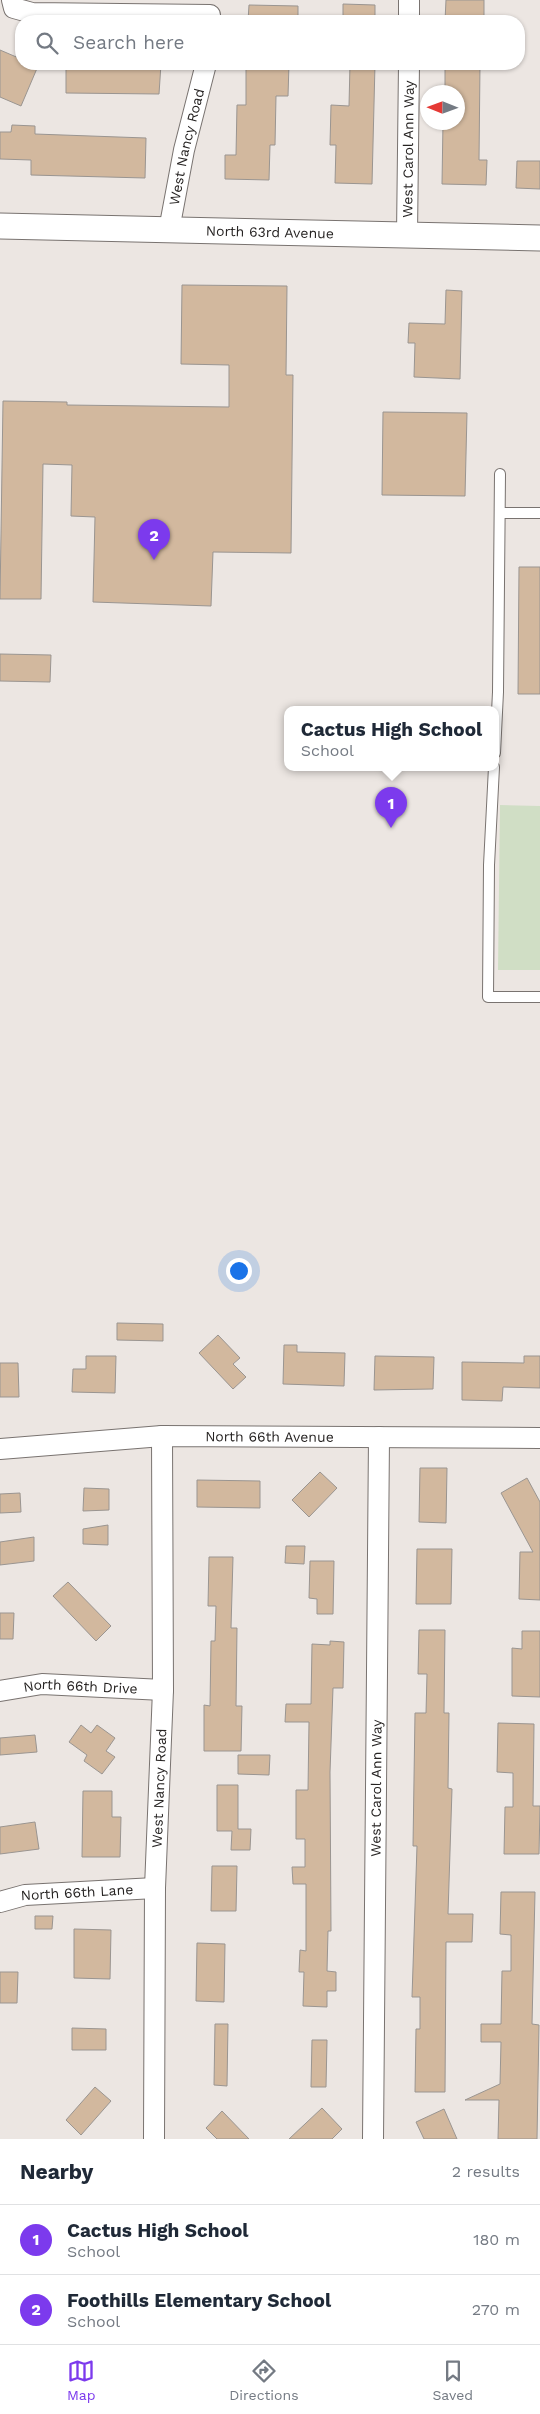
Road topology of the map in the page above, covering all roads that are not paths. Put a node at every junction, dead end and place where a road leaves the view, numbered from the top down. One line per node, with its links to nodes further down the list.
1 (409, 0): 4 (street)
2 (13, 4): 3 (street)
3 (210, 12)
4 (409, 15)
5 (205, 70): 8 (street, West Nancy Road)
6 (409, 70): 9 (street, West Carol Ann Way)
7 (0, 226): 8 (street, North 63rd Avenue)
8 (169, 230): 9 (street, North 63rd Avenue)
9 (407, 234): 10 (street, North 63rd Avenue)
10 (540, 238)
11 (500, 474): 12 (lane)
12 (500, 513): 13 (lane); 14 (lane)
13 (540, 514)
14 (497, 706)
15 (494, 771): 16 (lane)
16 (540, 997)
17 (162, 1436): 18 (street, North 66th Avenue); 20 (street, North 66th Avenue); 21 (street, West Nancy Road)
18 (379, 1437): 19 (street, North 66th Avenue); 26 (street, West Carol Ann Way)
19 (540, 1438)
20 (0, 1449)
21 (163, 1690): 22 (street, North 66th Drive); 23 (street, West Nancy Road)
22 (0, 1691)
23 (155, 1888): 24 (street, North 66th Lane); 25 (street, West Nancy Road)
24 (0, 1902)
25 (154, 2139)
26 (373, 2139)

